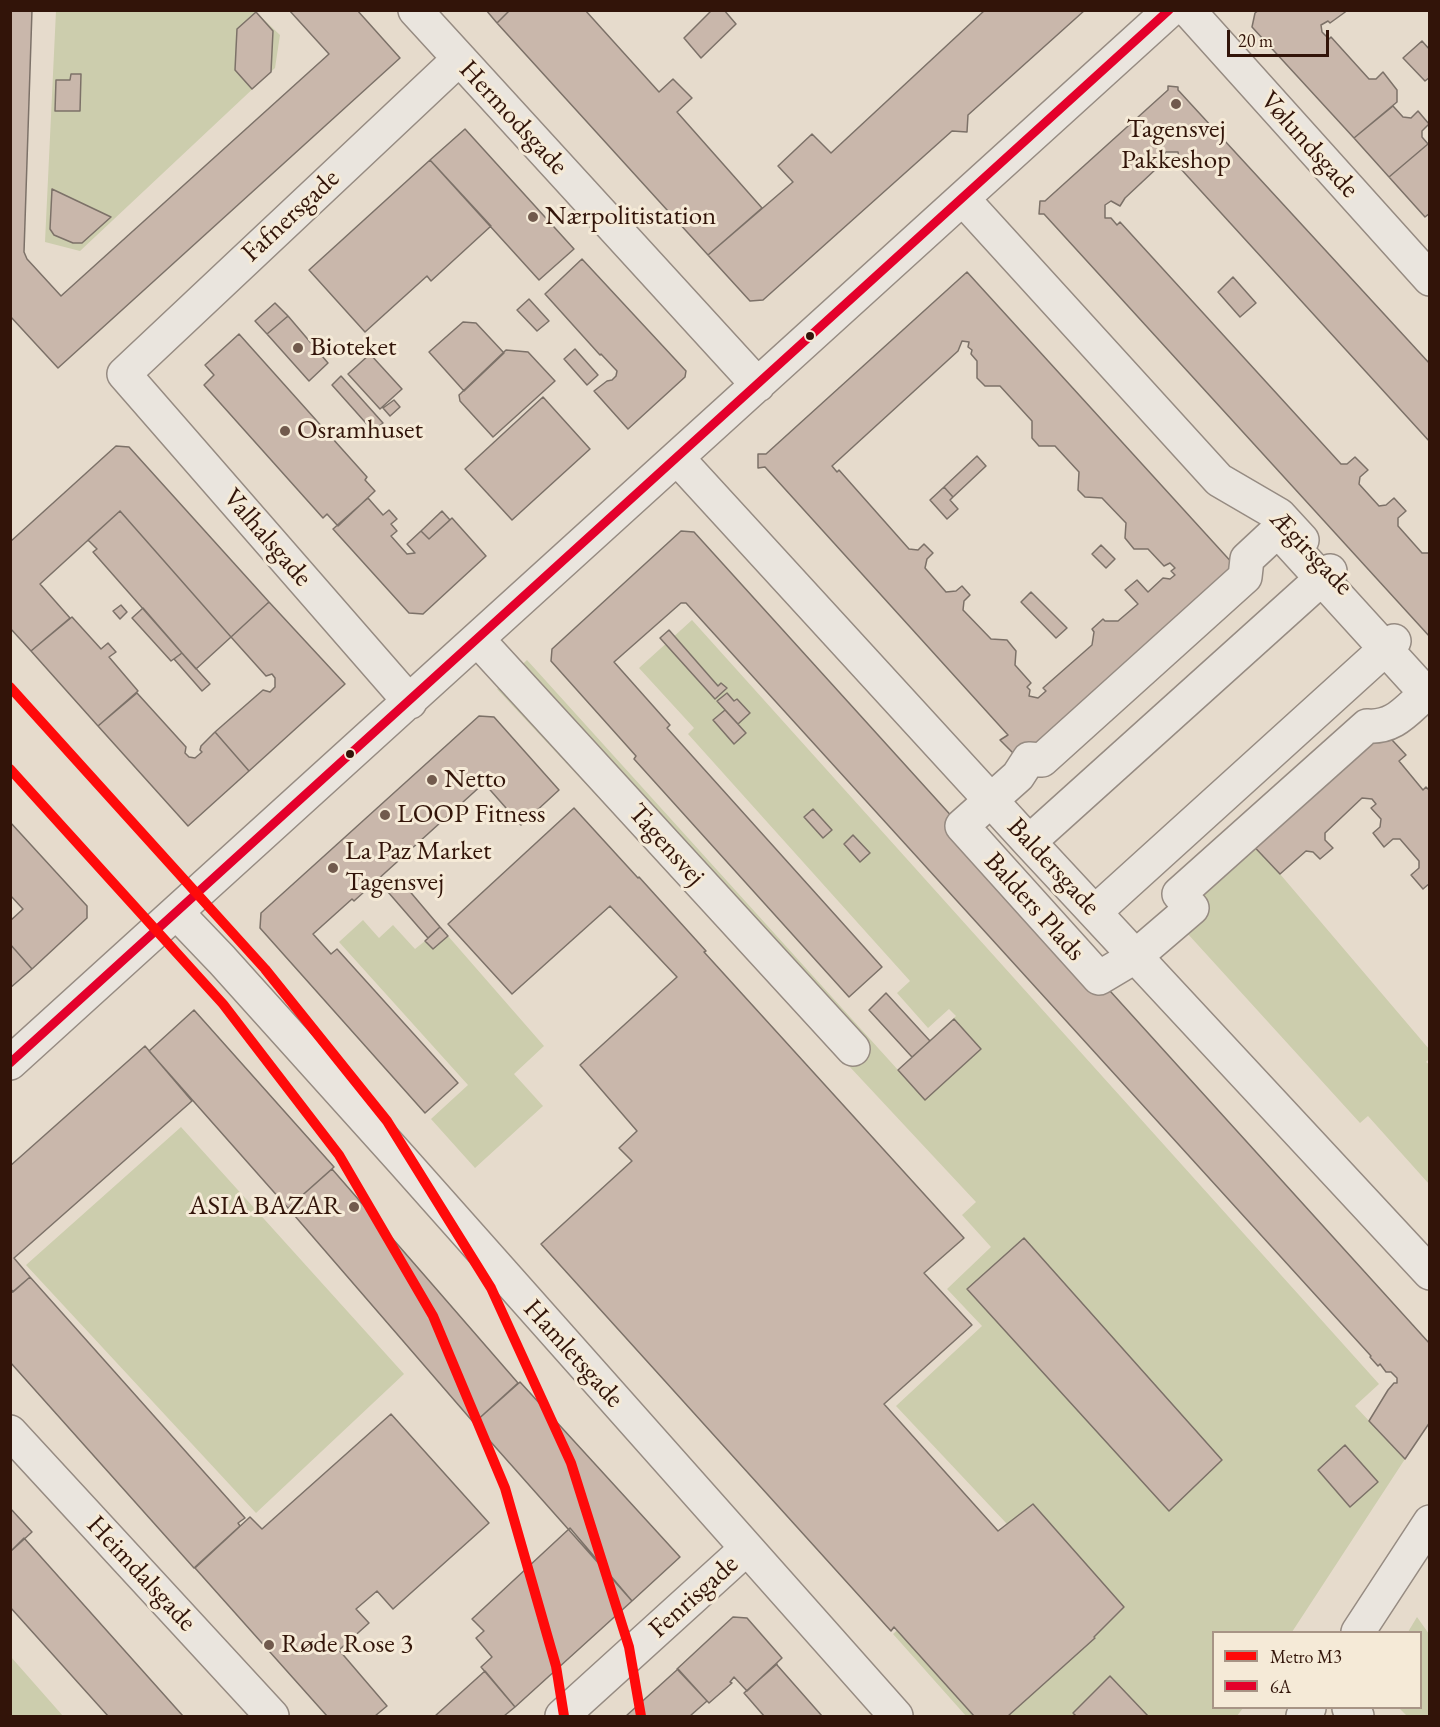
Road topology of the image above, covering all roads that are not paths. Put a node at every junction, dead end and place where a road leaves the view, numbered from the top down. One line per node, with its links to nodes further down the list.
1 (415, 10): 4 (street, Hermodsgade)
2 (1170, 10): 5 (street)
3 (1188, 10): 6 (street, Vølundsgade)
4 (459, 59): 7 (street, Fafnersgade); 8 (street, Hermodsgade)
5 (963, 199): 8 (street); 10 (street, Ægirsgade)
6 (1430, 279)
7 (124, 374): 14 (street, Valhalsgade)
8 (758, 385): 9 (street)
9 (678, 459): 11 (street); 15 (street, Baldersgade)
10 (1326, 575): 12 (street, Balders Plads); 15 (street, Balders Plads); 16 (street, Balders Plads)
11 (478, 640): 14 (street); 20 (street, Tagensvej)
12 (1389, 645): 13 (street); 18 (street, Balders Plads); 19 (street, Balders Plads)
13 (1430, 682)
14 (410, 702): 17 (street)
15 (990, 800): 16 (street, Baldersgade); 19 (street, Balders Plads)
16 (1029, 842): 18 (street, Baldersgade)
17 (177, 912): 21 (street); 25 (street, Hamletsgade)
18 (1095, 912): 19 (street, Baldersgade)
19 (1136, 956): 22 (street, Baldersgade)
20 (853, 1049)
21 (10, 1063)
22 (1430, 1273)
23 (10, 1432): 27 (street, Heimdalsgade)
24 (1430, 1522): 26 (street)
25 (746, 1549): 28 (street, Fenrisgade); 29 (street, Hamletsgade)
26 (1359, 1631)
27 (272, 1716)
28 (562, 1716)
29 (896, 1716)

